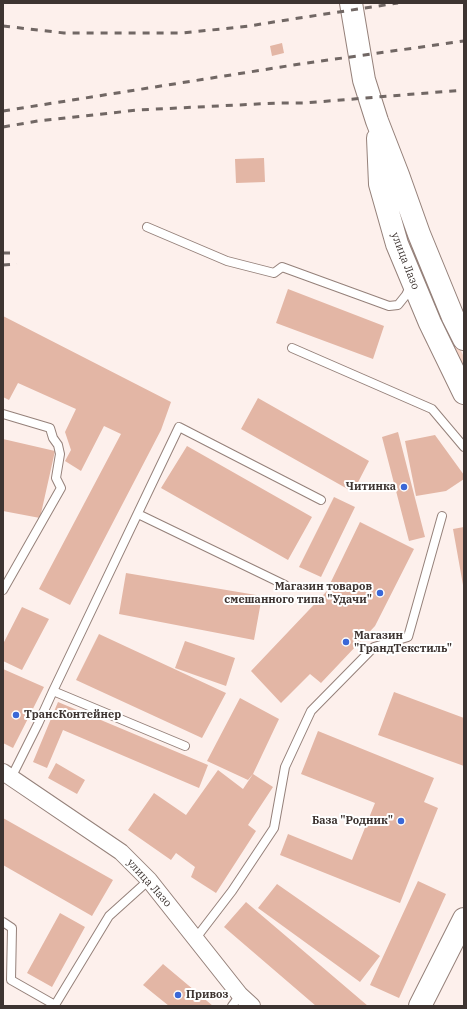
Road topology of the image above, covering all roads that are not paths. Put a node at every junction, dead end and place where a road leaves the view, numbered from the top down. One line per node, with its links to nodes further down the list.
1 (352, 3): 2 (main road, улица Лазо)
2 (377, 121): 4 (main road, улица Лазо); 5 (main road, улица Лазо)
3 (147, 227): 4 (lane)
4 (412, 282): 7 (main road, улица Лазо)
5 (464, 339)
6 (292, 348): 9 (lane)
7 (464, 393)
8 (3, 414): 14 (lane)
9 (464, 447)
10 (321, 500): 11 (lane)
11 (138, 514): 13 (lane); 15 (lane)
12 (442, 516): 21 (lane)
13 (285, 585)
14 (3, 590)
15 (53, 691): 16 (lane); 17 (lane)
16 (186, 746)
17 (7, 775): 18 (street, улица Лазо)
18 (149, 880): 20 (lane); 21 (street, улица Лазо)
19 (464, 919): 24 (main road)
20 (3, 922)
21 (196, 938): 22 (street, улица Лазо)
22 (236, 1001): 23 (street, улица Лазо)
23 (252, 1006)
24 (420, 1006)

